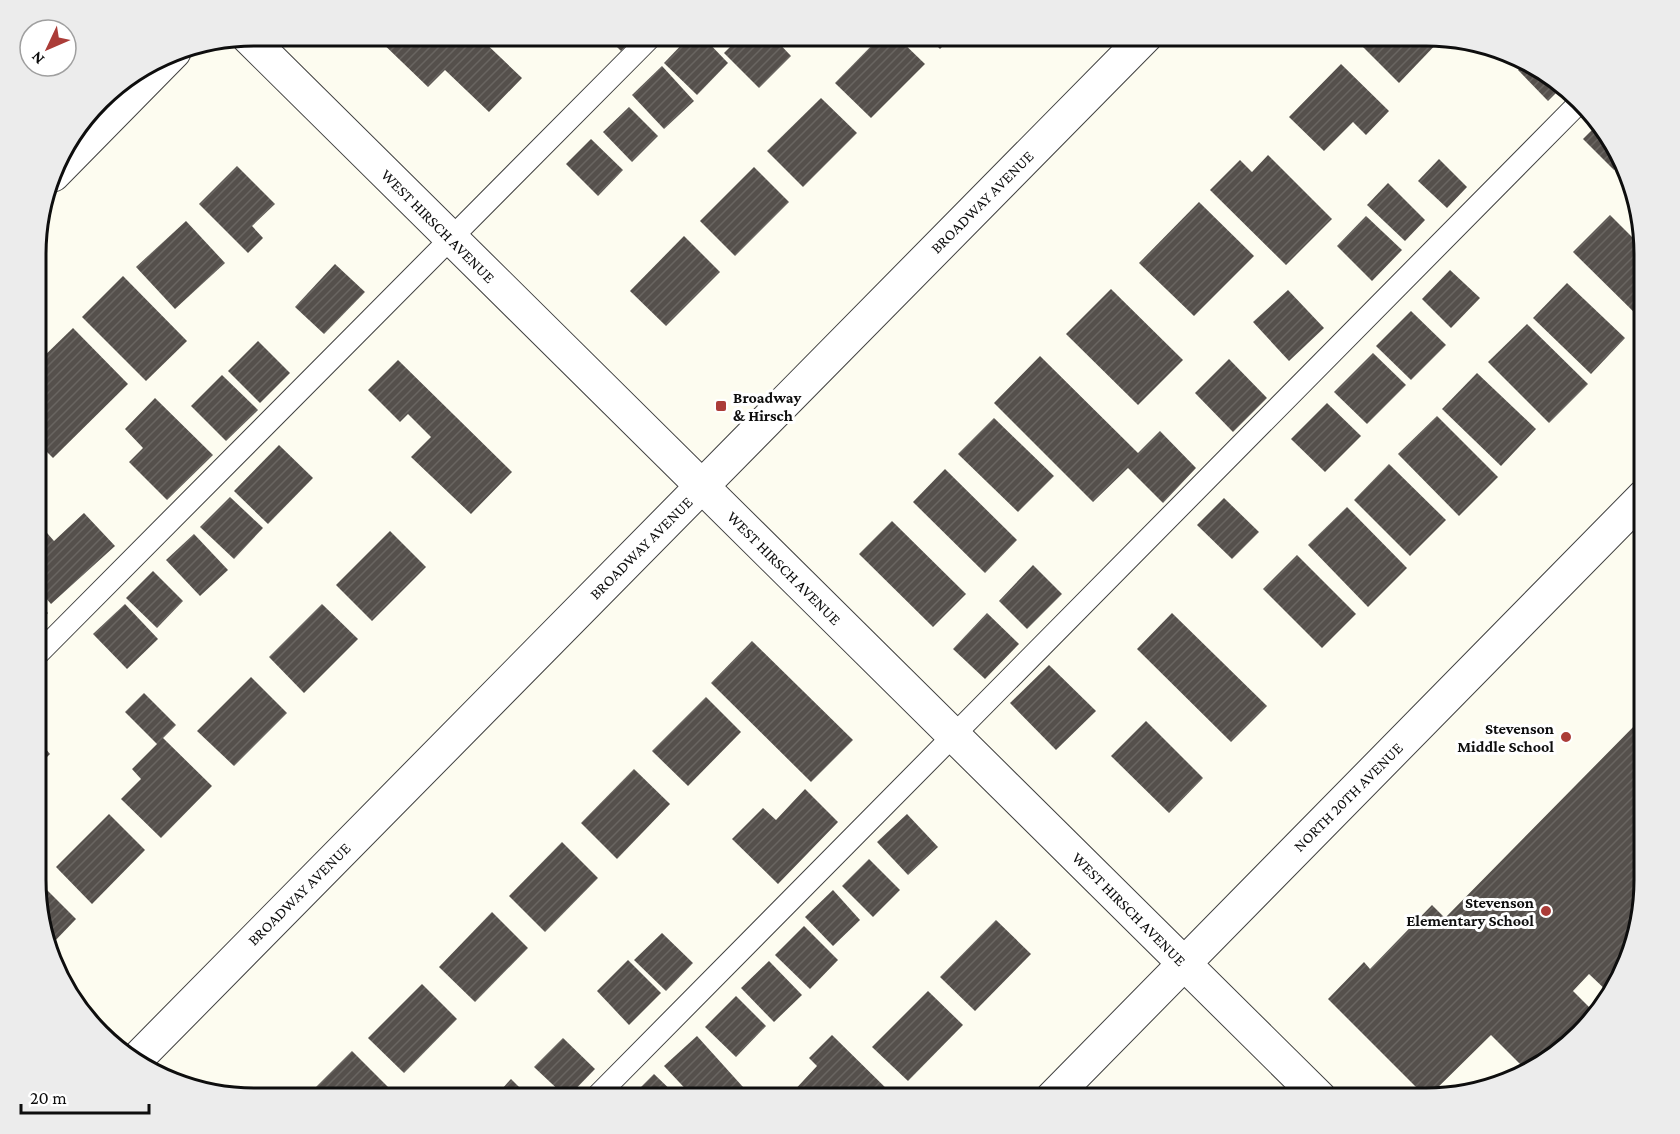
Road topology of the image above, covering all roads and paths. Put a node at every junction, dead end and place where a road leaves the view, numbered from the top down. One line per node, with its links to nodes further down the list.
1 (1136, 46): 8 (street, BROADWAY AVENUE)
2 (258, 47): 7 (street, WEST HIRSCH AVENUE)
3 (641, 47): 7 (lane)
4 (154, 73): 6 (street)
5 (1574, 108): 11 (lane)
6 (71, 156)
7 (450, 238): 8 (street, WEST HIRSCH AVENUE); 10 (lane)
8 (702, 487): 11 (street, WEST HIRSCH AVENUE); 13 (street, BROADWAY AVENUE)
9 (1633, 507): 12 (street, NORTH 20TH AVENUE)
10 (46, 646)
11 (954, 735): 12 (street, WEST HIRSCH AVENUE); 16 (lane)
12 (1184, 964): 14 (street, NORTH 20TH AVENUE); 15 (street, WEST HIRSCH AVENUE)
13 (142, 1054)
14 (1063, 1087)
15 (1309, 1087)
16 (605, 1088)

